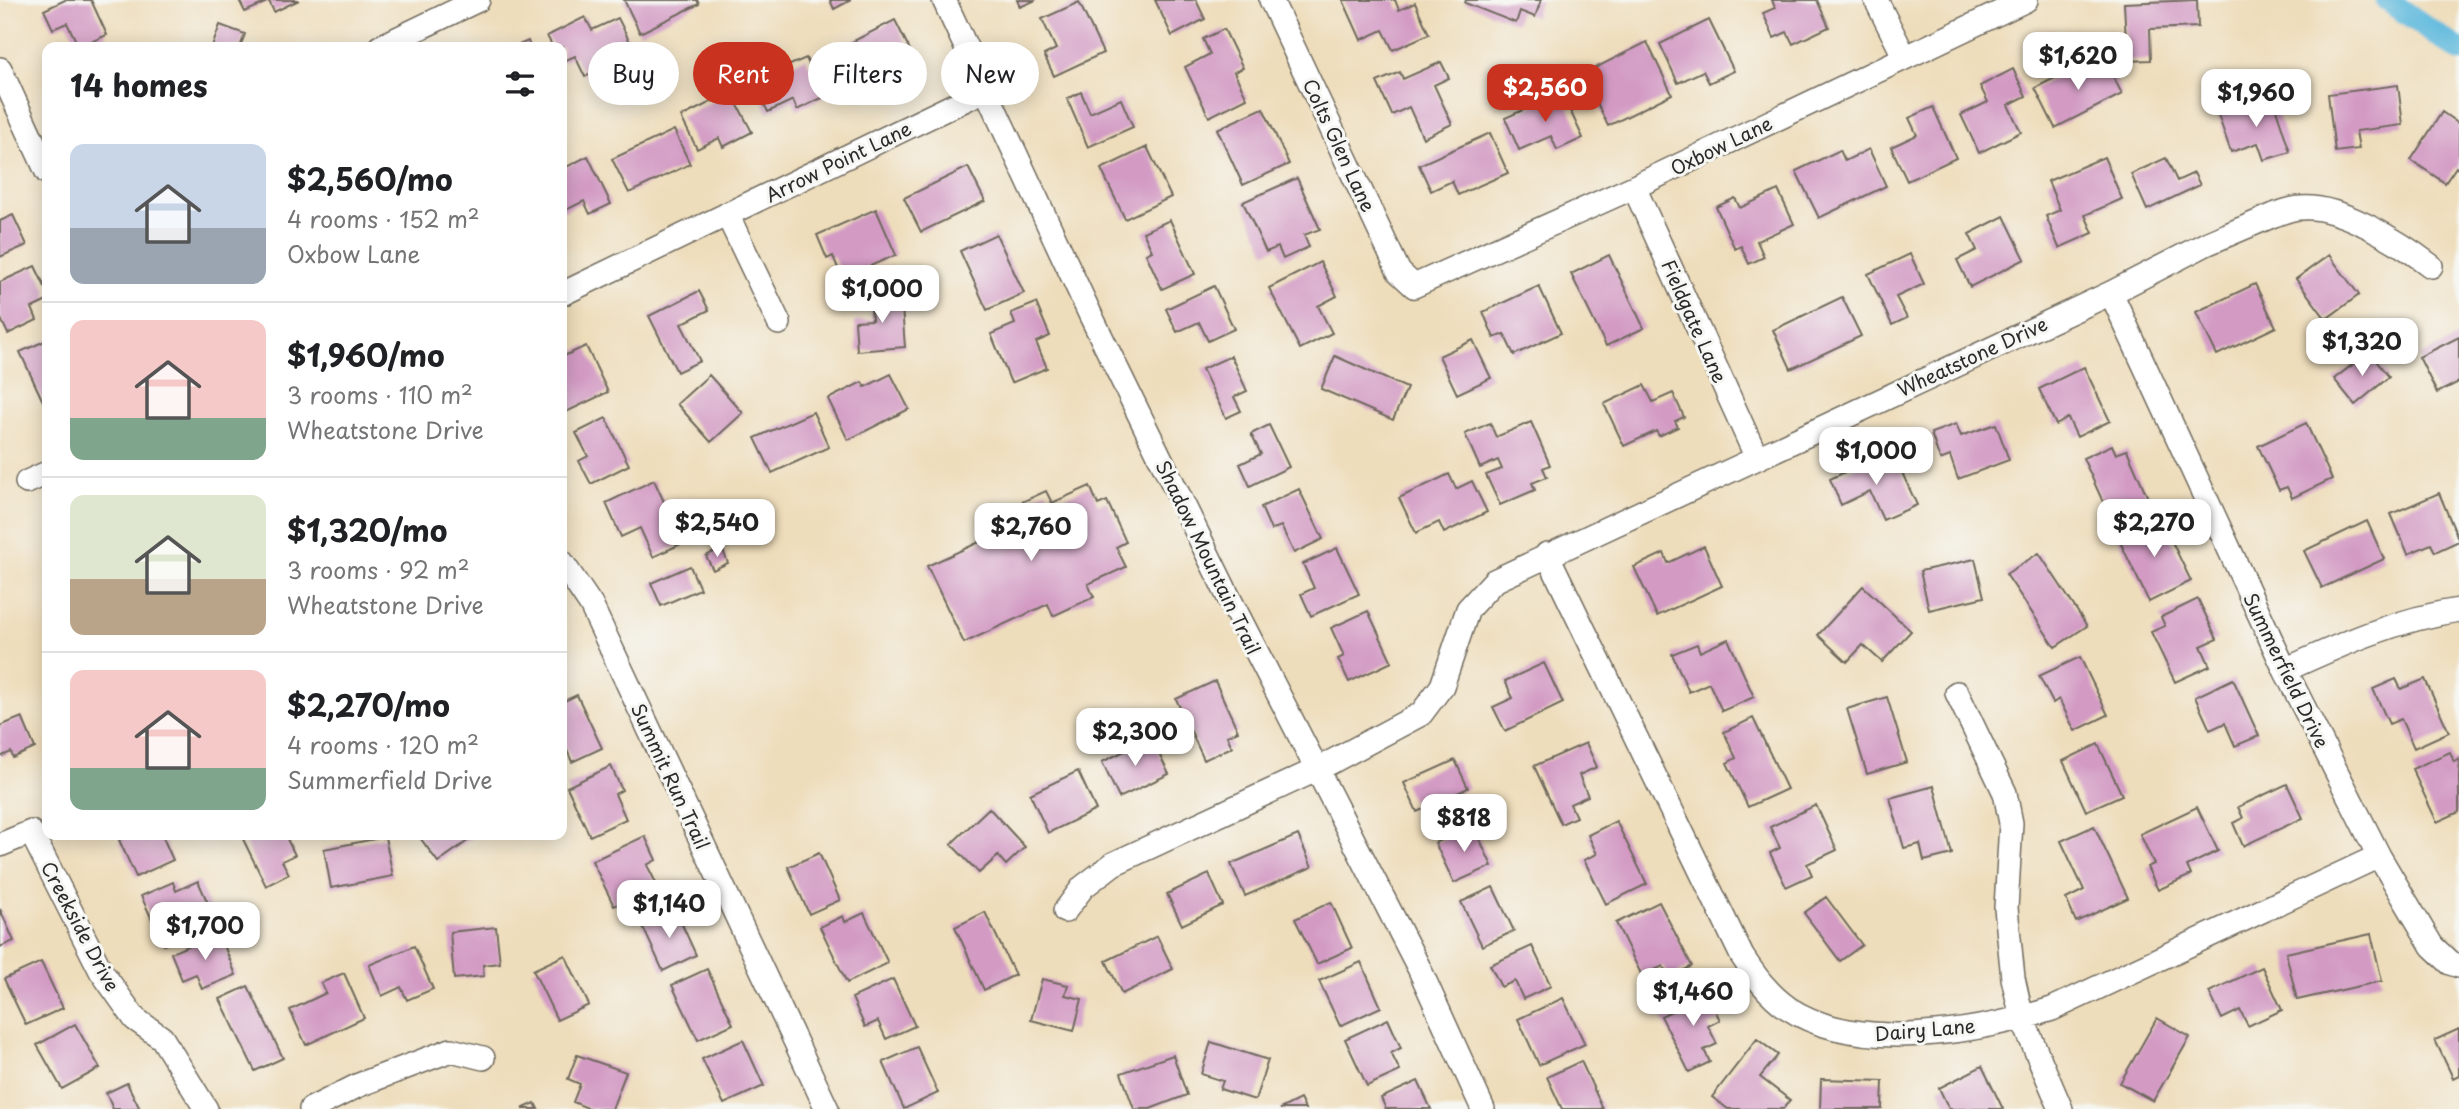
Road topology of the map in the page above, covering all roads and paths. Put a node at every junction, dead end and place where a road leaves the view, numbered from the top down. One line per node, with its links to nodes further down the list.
1 (478, 0): 6 (street)
2 (944, 0): 7 (street, Shadow Mountain Trail)
3 (1270, 0): 16 (street, Colts Glen Lane)
4 (1876, 0): 8 (street)
5 (2026, 0): 8 (street, Oxbow Lane)
6 (390, 42)
7 (963, 42)
8 (1904, 56): 13 (street, Oxbow Lane)
9 (0, 69): 12 (street)
10 (954, 105): 14 (street, Arrow Point Lane)
11 (992, 105): 26 (street, Shadow Mountain Trail)
12 (42, 161)
13 (1634, 187): 16 (street, Oxbow Lane); 20 (street, Fieldgate Lane)
14 (727, 214): 17 (street, Arrow Point Lane); 19 (street)
15 (2431, 266): 18 (street, Wheatstone Drive)
16 (1414, 286)
17 (567, 292)
18 (2111, 292): 20 (street, Wheatstone Drive); 24 (street, Summerfield Drive)
19 (779, 323)
20 (1756, 456): 21 (street, Wheatstone Drive)
21 (1547, 554): 26 (street, Wheatstone Drive); 31 (street, Dairy Lane)
22 (567, 569): 35 (street, Summit Run Trail)
23 (2459, 610): 24 (street)
24 (2285, 670): 28 (street, Summerfield Drive)
25 (1957, 693): 31 (street)
26 (1318, 769): 29 (street, Wheatstone Drive); 36 (street, Shadow Mountain Trail)
27 (0, 845): 33 (street, Creekside Drive)
28 (2379, 856): 30 (street, Summerfield Drive); 31 (street, Dairy Lane)
29 (1065, 911)
30 (2459, 966)
31 (2022, 1018): 37 (street)
32 (483, 1058): 34 (street)
33 (206, 1109)
34 (311, 1109)
35 (827, 1109)
36 (1483, 1109)
37 (2062, 1109)

